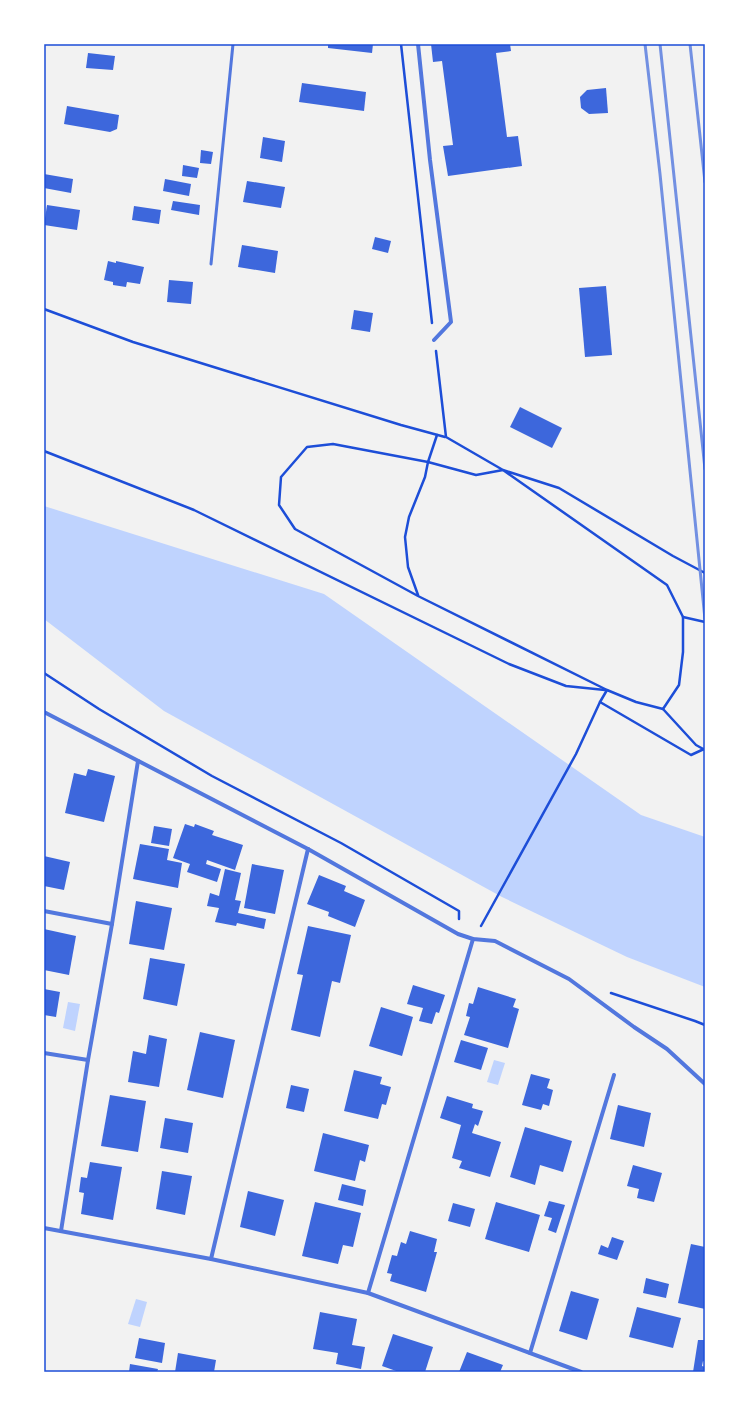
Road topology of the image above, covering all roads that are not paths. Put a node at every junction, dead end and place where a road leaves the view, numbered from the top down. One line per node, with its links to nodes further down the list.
1 (232, 44): 3 (lane)
2 (418, 44): 4 (street)
3 (211, 264)
4 (434, 340)
5 (44, 712): 6 (street)
6 (138, 761): 7 (street); 9 (street)
7 (308, 849): 10 (street); 17 (street)
8 (44, 911): 9 (street)
9 (112, 924): 12 (street)
10 (473, 939): 14 (street); 18 (street)
11 (44, 1053): 12 (street)
12 (88, 1060): 16 (street)
13 (614, 1075): 19 (street)
14 (705, 1084)
15 (44, 1228): 16 (street)
16 (61, 1231): 17 (street)
17 (211, 1259): 18 (street)
18 (368, 1293): 19 (street)
19 (530, 1353): 20 (street)
20 (581, 1372)

